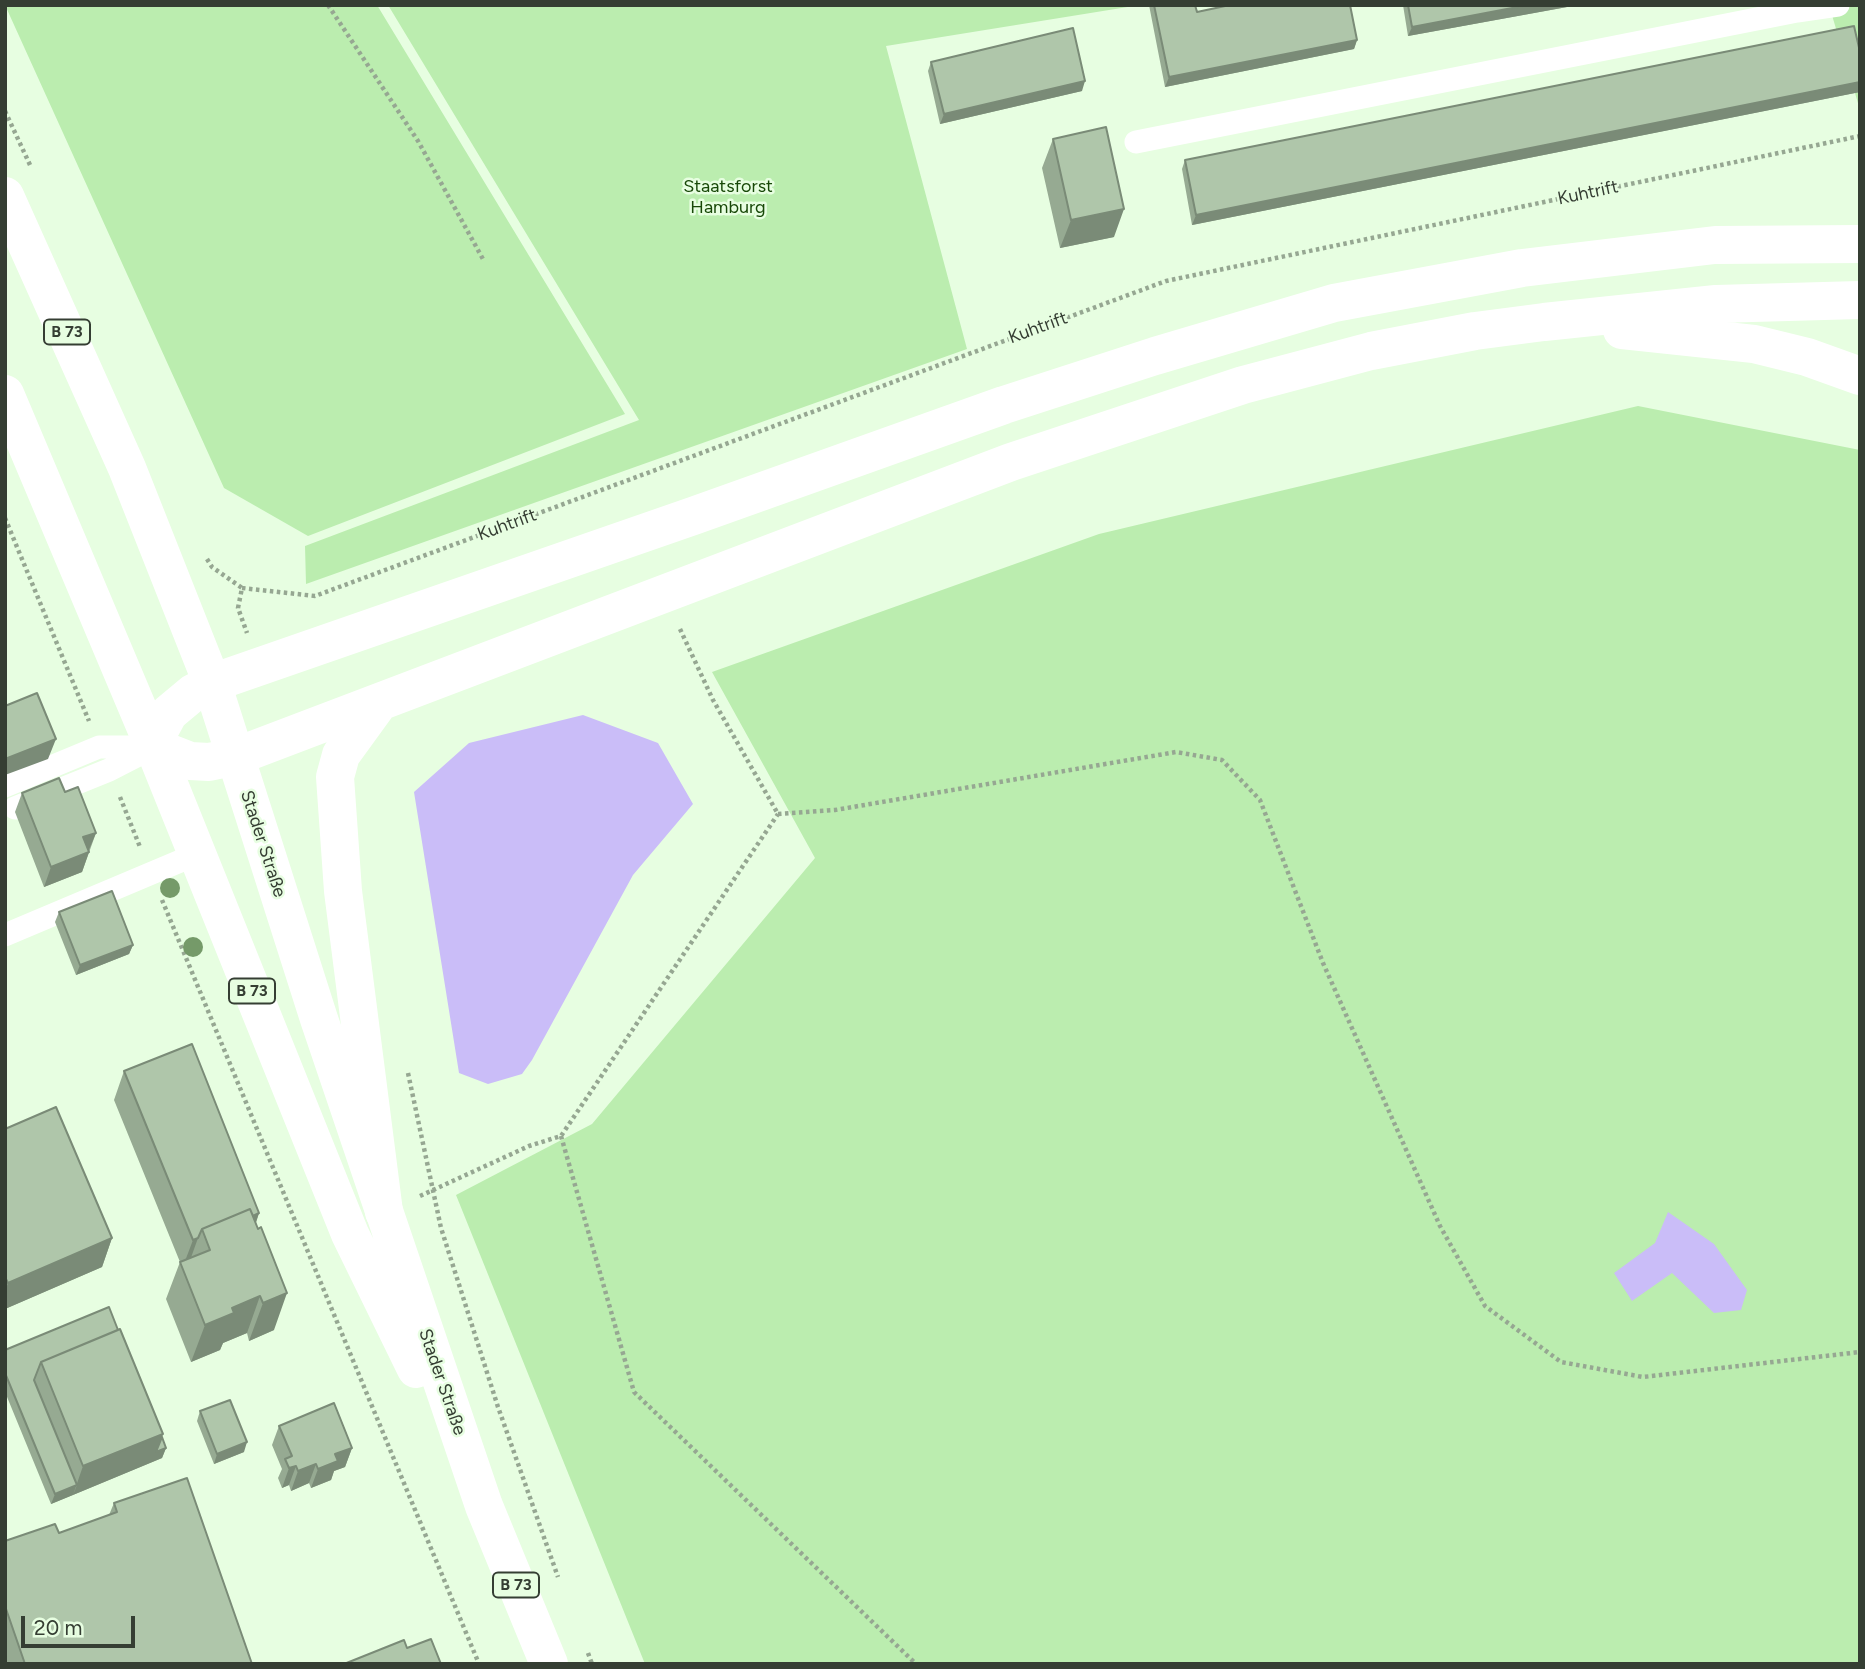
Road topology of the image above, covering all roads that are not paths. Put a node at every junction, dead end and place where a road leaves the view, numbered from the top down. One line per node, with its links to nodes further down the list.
1 (1838, 5): 2 (lane)
2 (1136, 142)
3 (5, 196): 11 (main road, Stader Straße / B 73)
4 (1860, 239): 5 (main road)
5 (1819, 243): 6 (main road); 11 (main road)
6 (1860, 244)
7 (1860, 300): 8 (main road)
8 (1544, 322): 9 (main road); 12 (main road)
9 (1860, 376)
10 (5, 394): 13 (main road, Stader Straße / B 73)
11 (212, 683): 13 (main road); 14 (main road, Stader Straße / B 73)
12 (378, 704): 14 (main road); 19 (main road)
13 (154, 747): 14 (main road); 15 (lane); 16 (lane); 17 (main road, Stader Straße / B 73)
14 (236, 757): 19 (main road, Stader Straße / B 73)
15 (5, 786)
16 (15, 808)
17 (197, 854): 18 (lane); 20 (main road, Stader Straße / B 73)
18 (5, 935)
19 (384, 1212): 20 (main road, Stader Straße / B 73)
20 (484, 1506): 21 (main road, Stader Straße / B 73)
21 (549, 1664)

